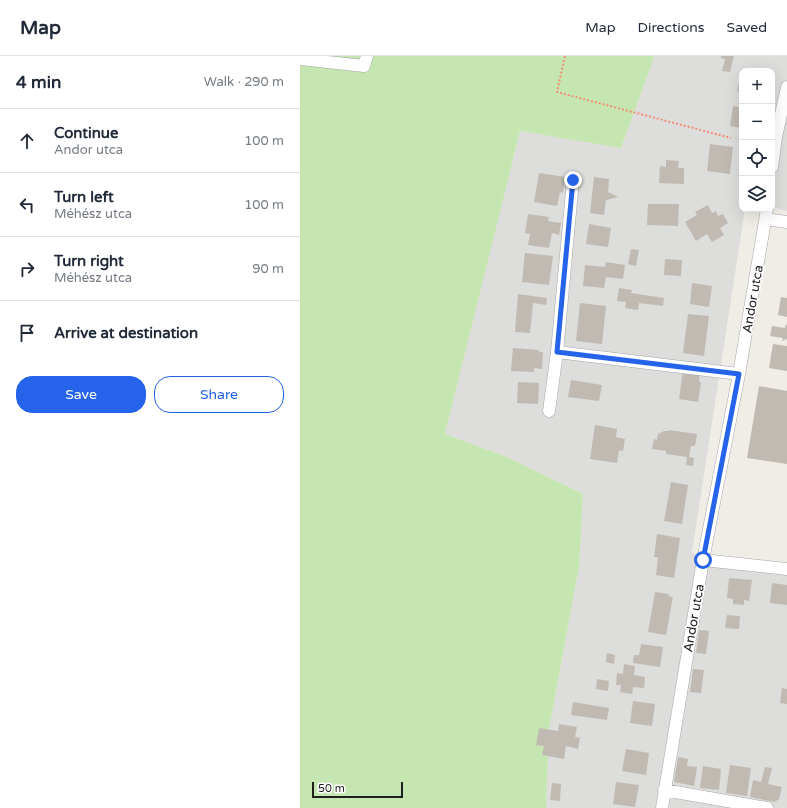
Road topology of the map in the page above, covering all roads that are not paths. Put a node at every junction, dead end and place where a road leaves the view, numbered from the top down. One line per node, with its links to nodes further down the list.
1 (367, 56): 2 (street)
2 (300, 60)
3 (787, 87): 4 (street)
4 (775, 144)
5 (573, 180): 8 (street)
6 (766, 214): 7 (street); 9 (street, Andor utca)
7 (787, 222)
8 (557, 352): 9 (street); 10 (street)
9 (739, 374): 11 (street, Andor utca)
10 (550, 411)
11 (703, 560): 12 (street); 13 (street, Andor utca)
12 (787, 569)
13 (664, 790): 14 (street, Andor utca); 15 (street)
14 (662, 808)
15 (767, 808)

